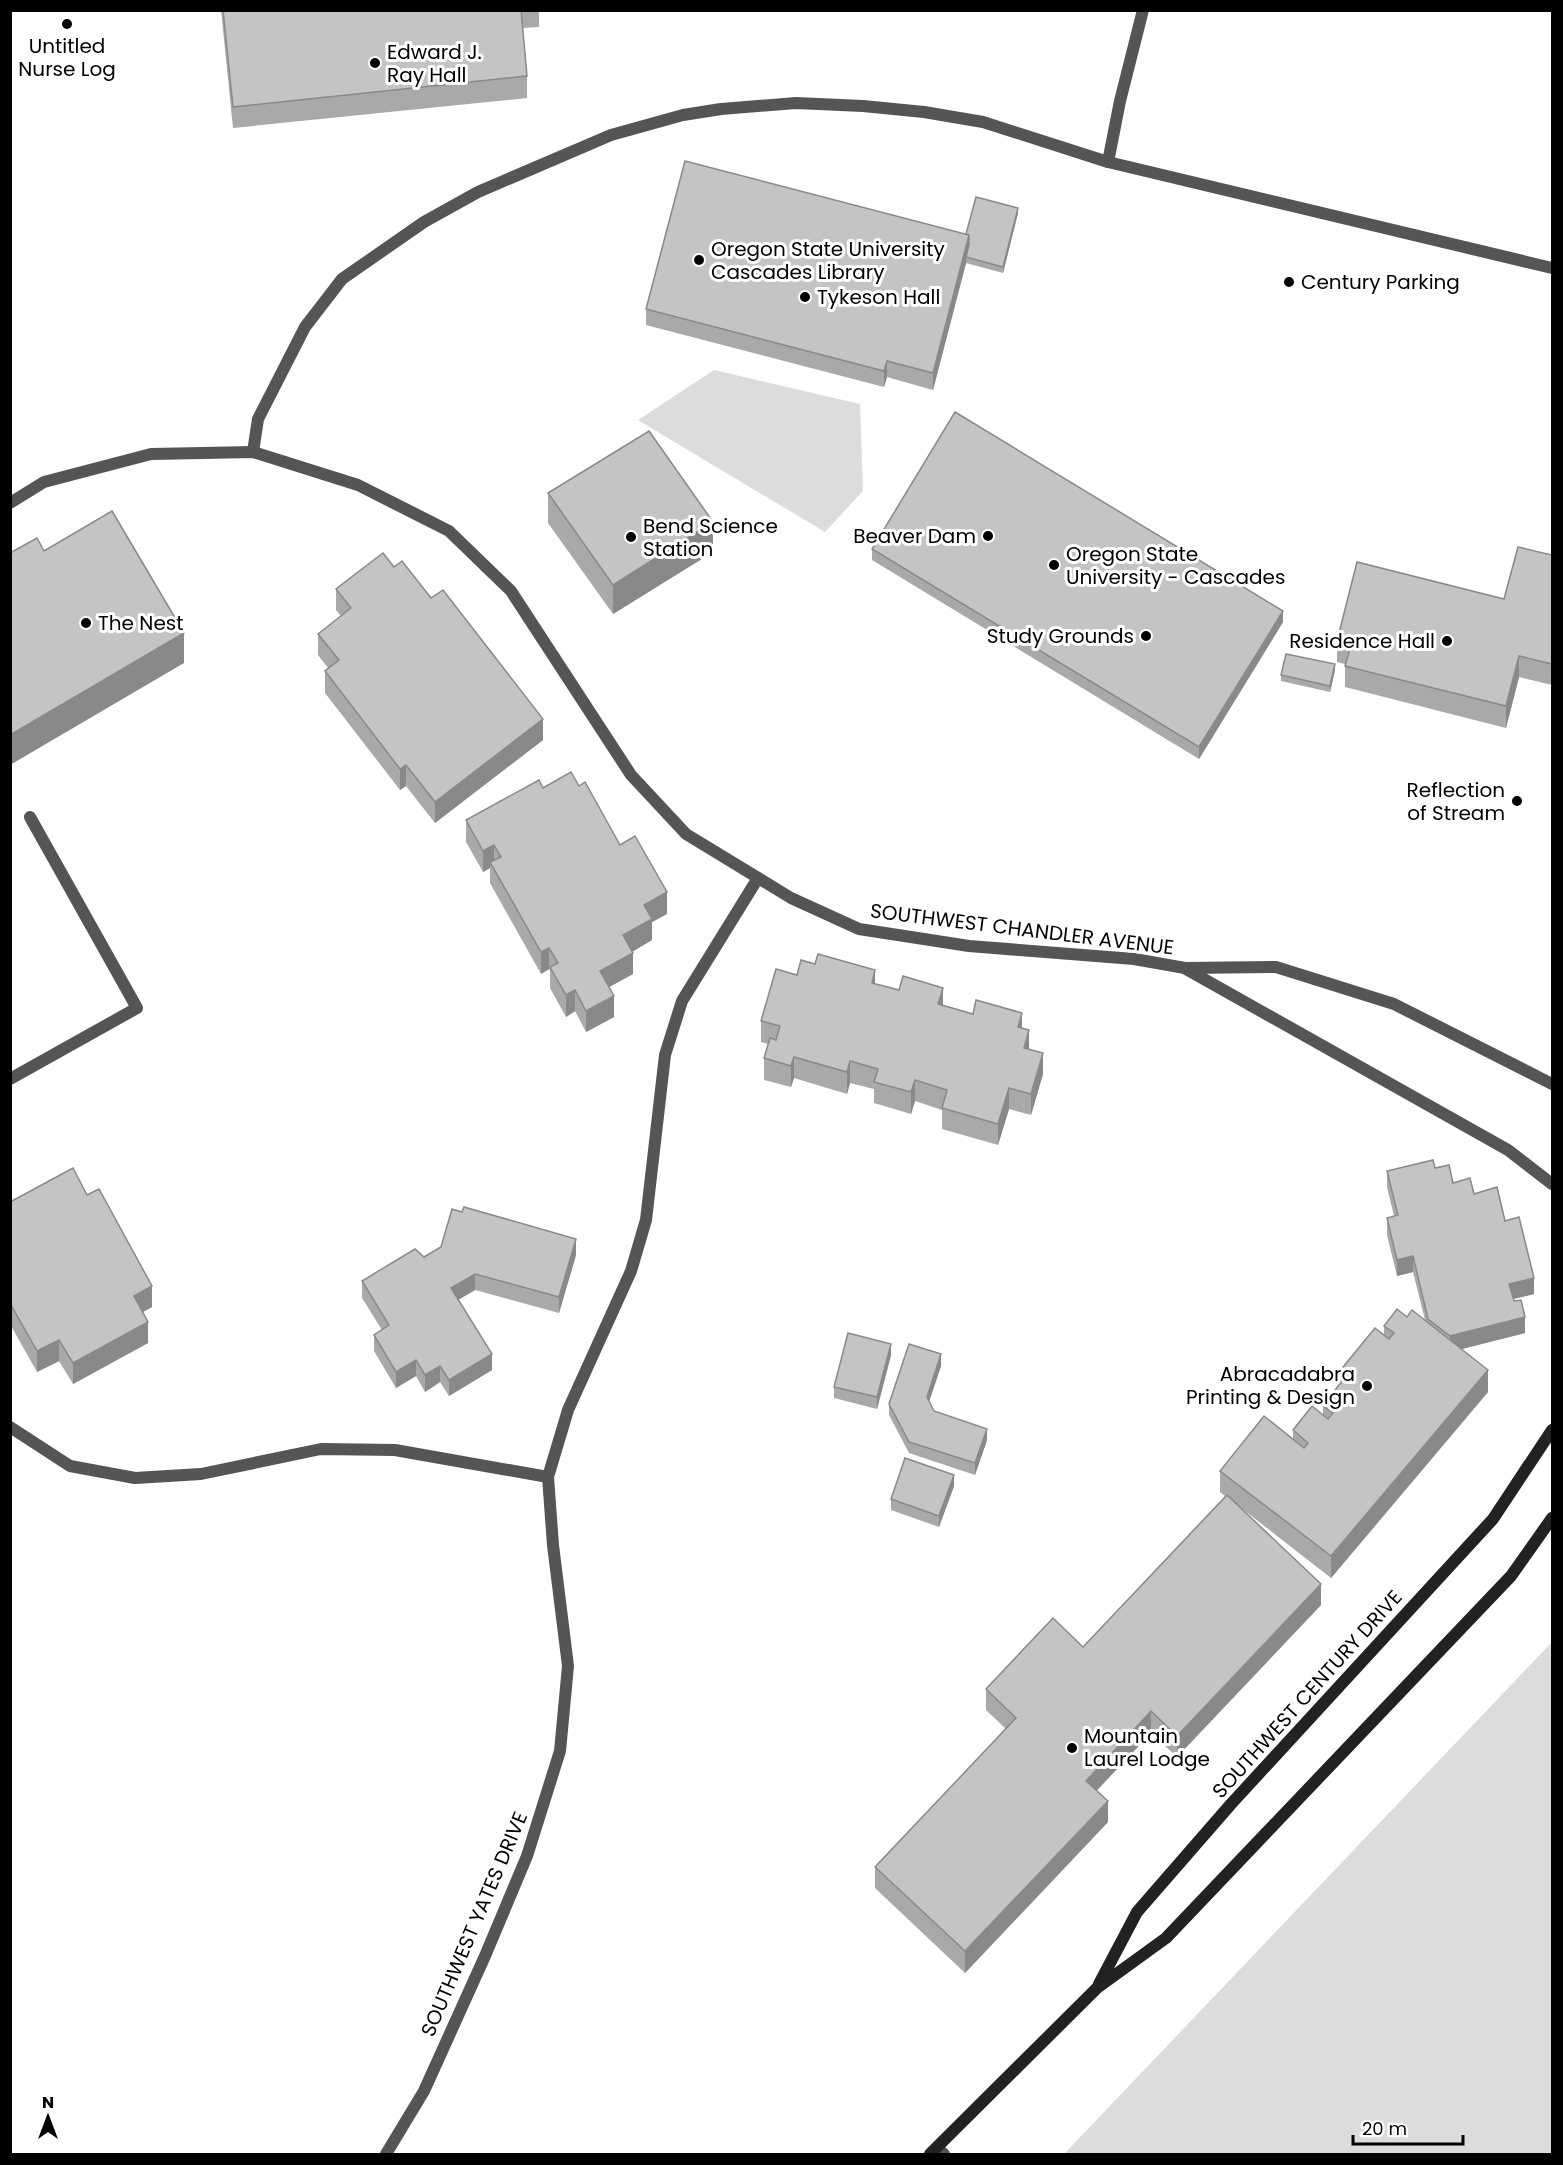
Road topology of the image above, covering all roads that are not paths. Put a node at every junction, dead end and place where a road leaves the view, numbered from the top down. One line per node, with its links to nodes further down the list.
1 (1143, 10): 2 (street)
2 (1108, 162): 3 (street); 4 (street)
3 (1552, 268)
4 (253, 452): 5 (street, SOUTHWEST CHANDLER AVENUE); 7 (street, SOUTHWEST CHANDLER AVENUE)
5 (10, 503)
6 (30, 817): 9 (street)
7 (758, 878): 8 (street, SOUTHWEST CHANDLER AVENUE); 14 (street, SOUTHWEST YATES DRIVE)
8 (1185, 968): 10 (street, SOUTHWEST CHANDLER AVENUE); 11 (street, SOUTHWEST CHANDLER AVENUE)
9 (10, 1079)
10 (1552, 1084)
11 (1552, 1184)
12 (10, 1427): 14 (street)
13 (1552, 1430): 16 (main road, SOUTHWEST CENTURY DRIVE)
14 (548, 1477): 18 (street, SOUTHWEST YATES DRIVE)
15 (1552, 1518): 16 (main road, SOUTHWEST CENTURY DRIVE)
16 (1097, 1988): 17 (main road, SOUTHWEST CENTURY DRIVE)
17 (937, 2152)
18 (386, 2154)

